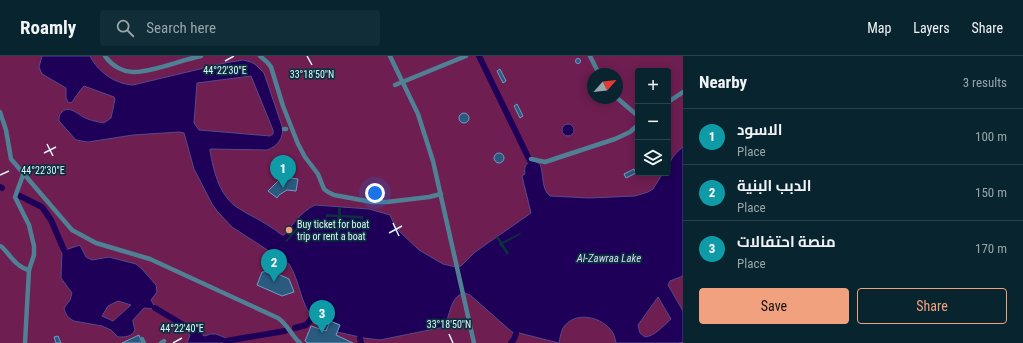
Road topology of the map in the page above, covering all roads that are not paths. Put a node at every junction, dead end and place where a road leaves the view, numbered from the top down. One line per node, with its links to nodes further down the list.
1 (105, 56): 2 (street)
2 (201, 56)
3 (260, 56): 18 (street)
4 (390, 56): 8 (street)
5 (466, 56): 8 (street)
6 (590, 56): 7 (street)
7 (596, 68)
8 (402, 82): 9 (street); 18 (street)
9 (395, 85)
10 (683, 92): 11 (street)
11 (671, 100)
12 (623, 103): 14 (street)
13 (0, 112): 17 (street)
14 (635, 113)
15 (635, 128): 16 (street)
16 (531, 159)
17 (23, 174): 20 (street); 22 (street)
18 (441, 194): 23 (street)
19 (0, 246): 20 (street)
20 (29, 270): 21 (street)
21 (25, 343)
22 (300, 343)
23 (474, 343)

